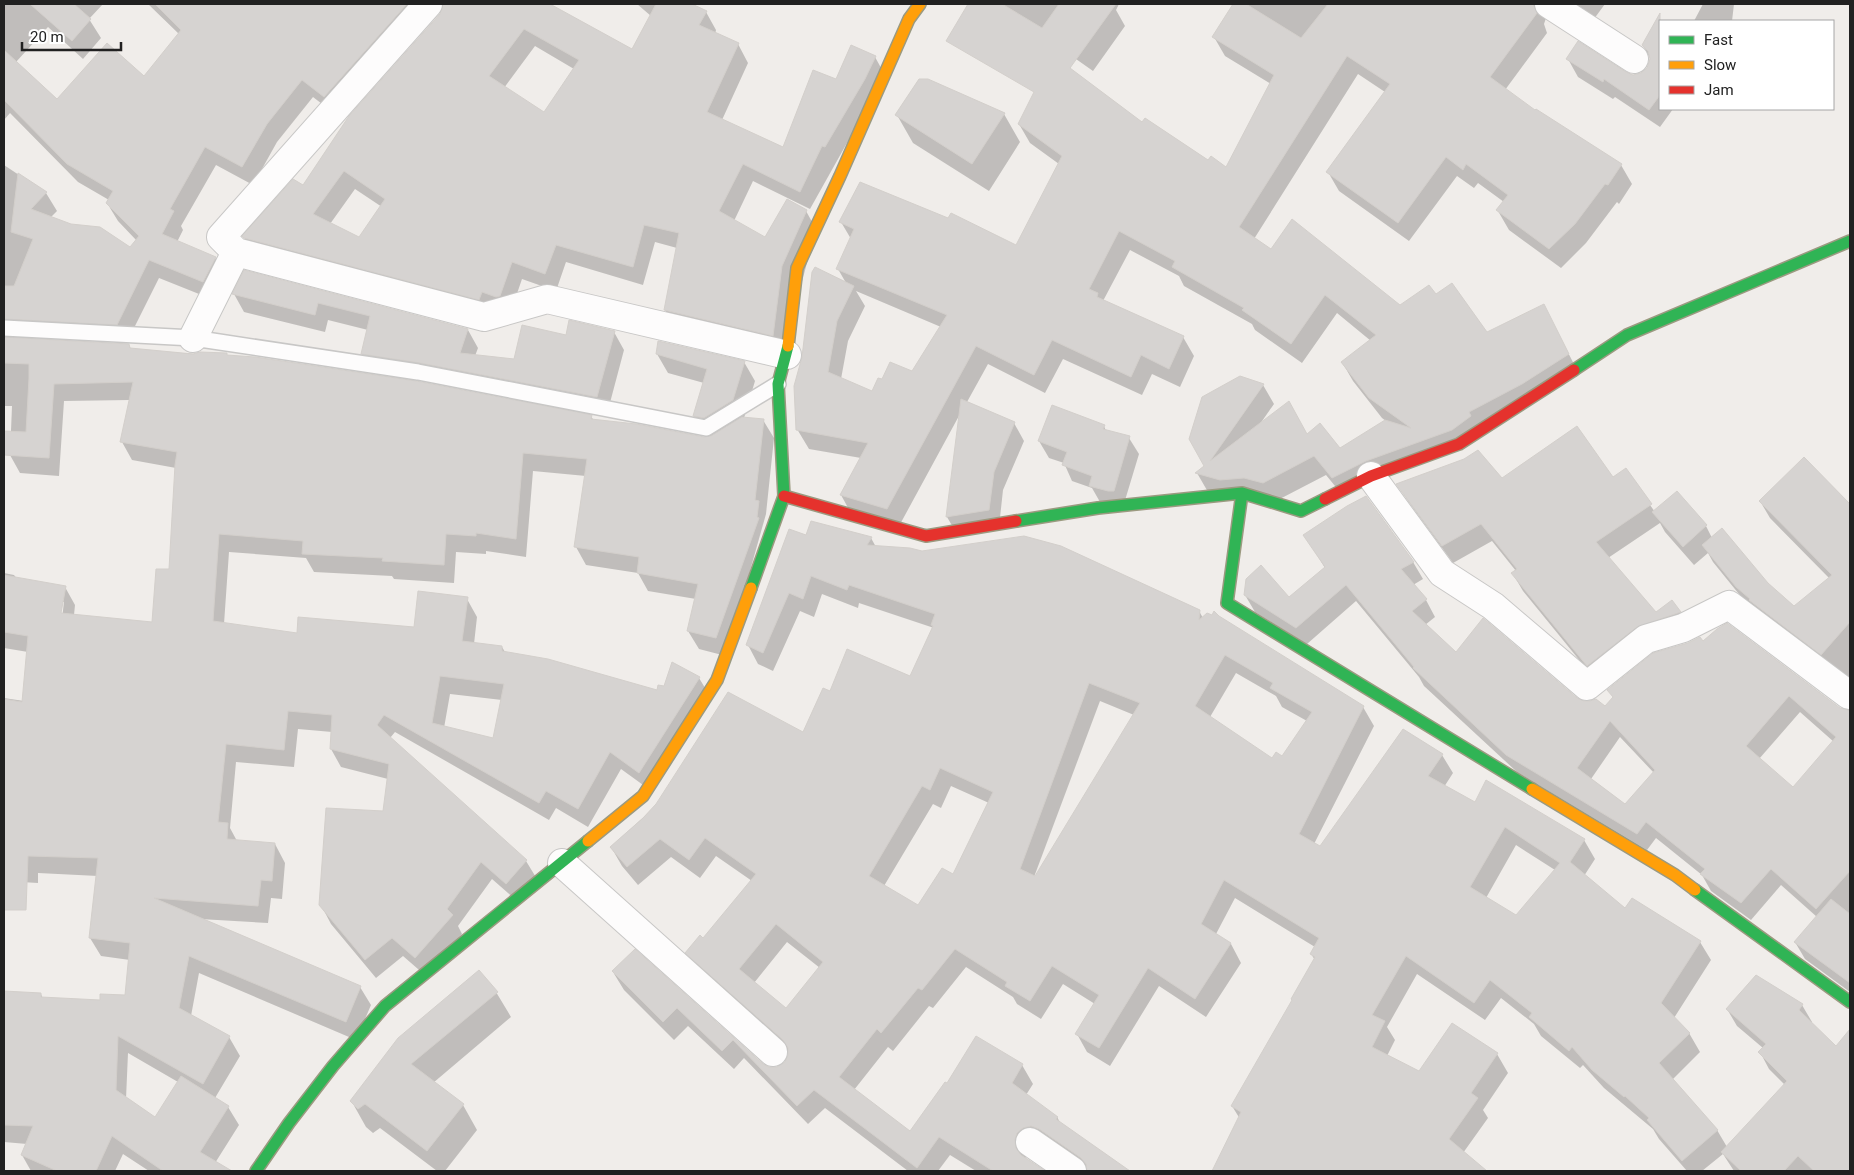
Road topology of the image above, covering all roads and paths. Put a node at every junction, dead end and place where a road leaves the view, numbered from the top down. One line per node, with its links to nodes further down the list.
1 (428, 4): 6 (street)
2 (920, 4): 9 (street)
3 (1549, 4): 4 (street)
4 (1634, 59)
5 (1850, 241): 11 (street)
6 (236, 252): 8 (street); 9 (street)
7 (4, 328): 8 (lane)
8 (193, 338): 10 (lane)
9 (787, 355): 10 (street)
10 (778, 384): 13 (street)
11 (1371, 476): 12 (street); 14 (street)
12 (1242, 493): 13 (street); 16 (street)
13 (784, 496): 15 (street)
14 (1849, 695)
15 (562, 863): 17 (street); 19 (street)
16 (1850, 1002)
17 (773, 1052)
18 (1030, 1142): 20 (street)
19 (256, 1171)
20 (1072, 1171)

